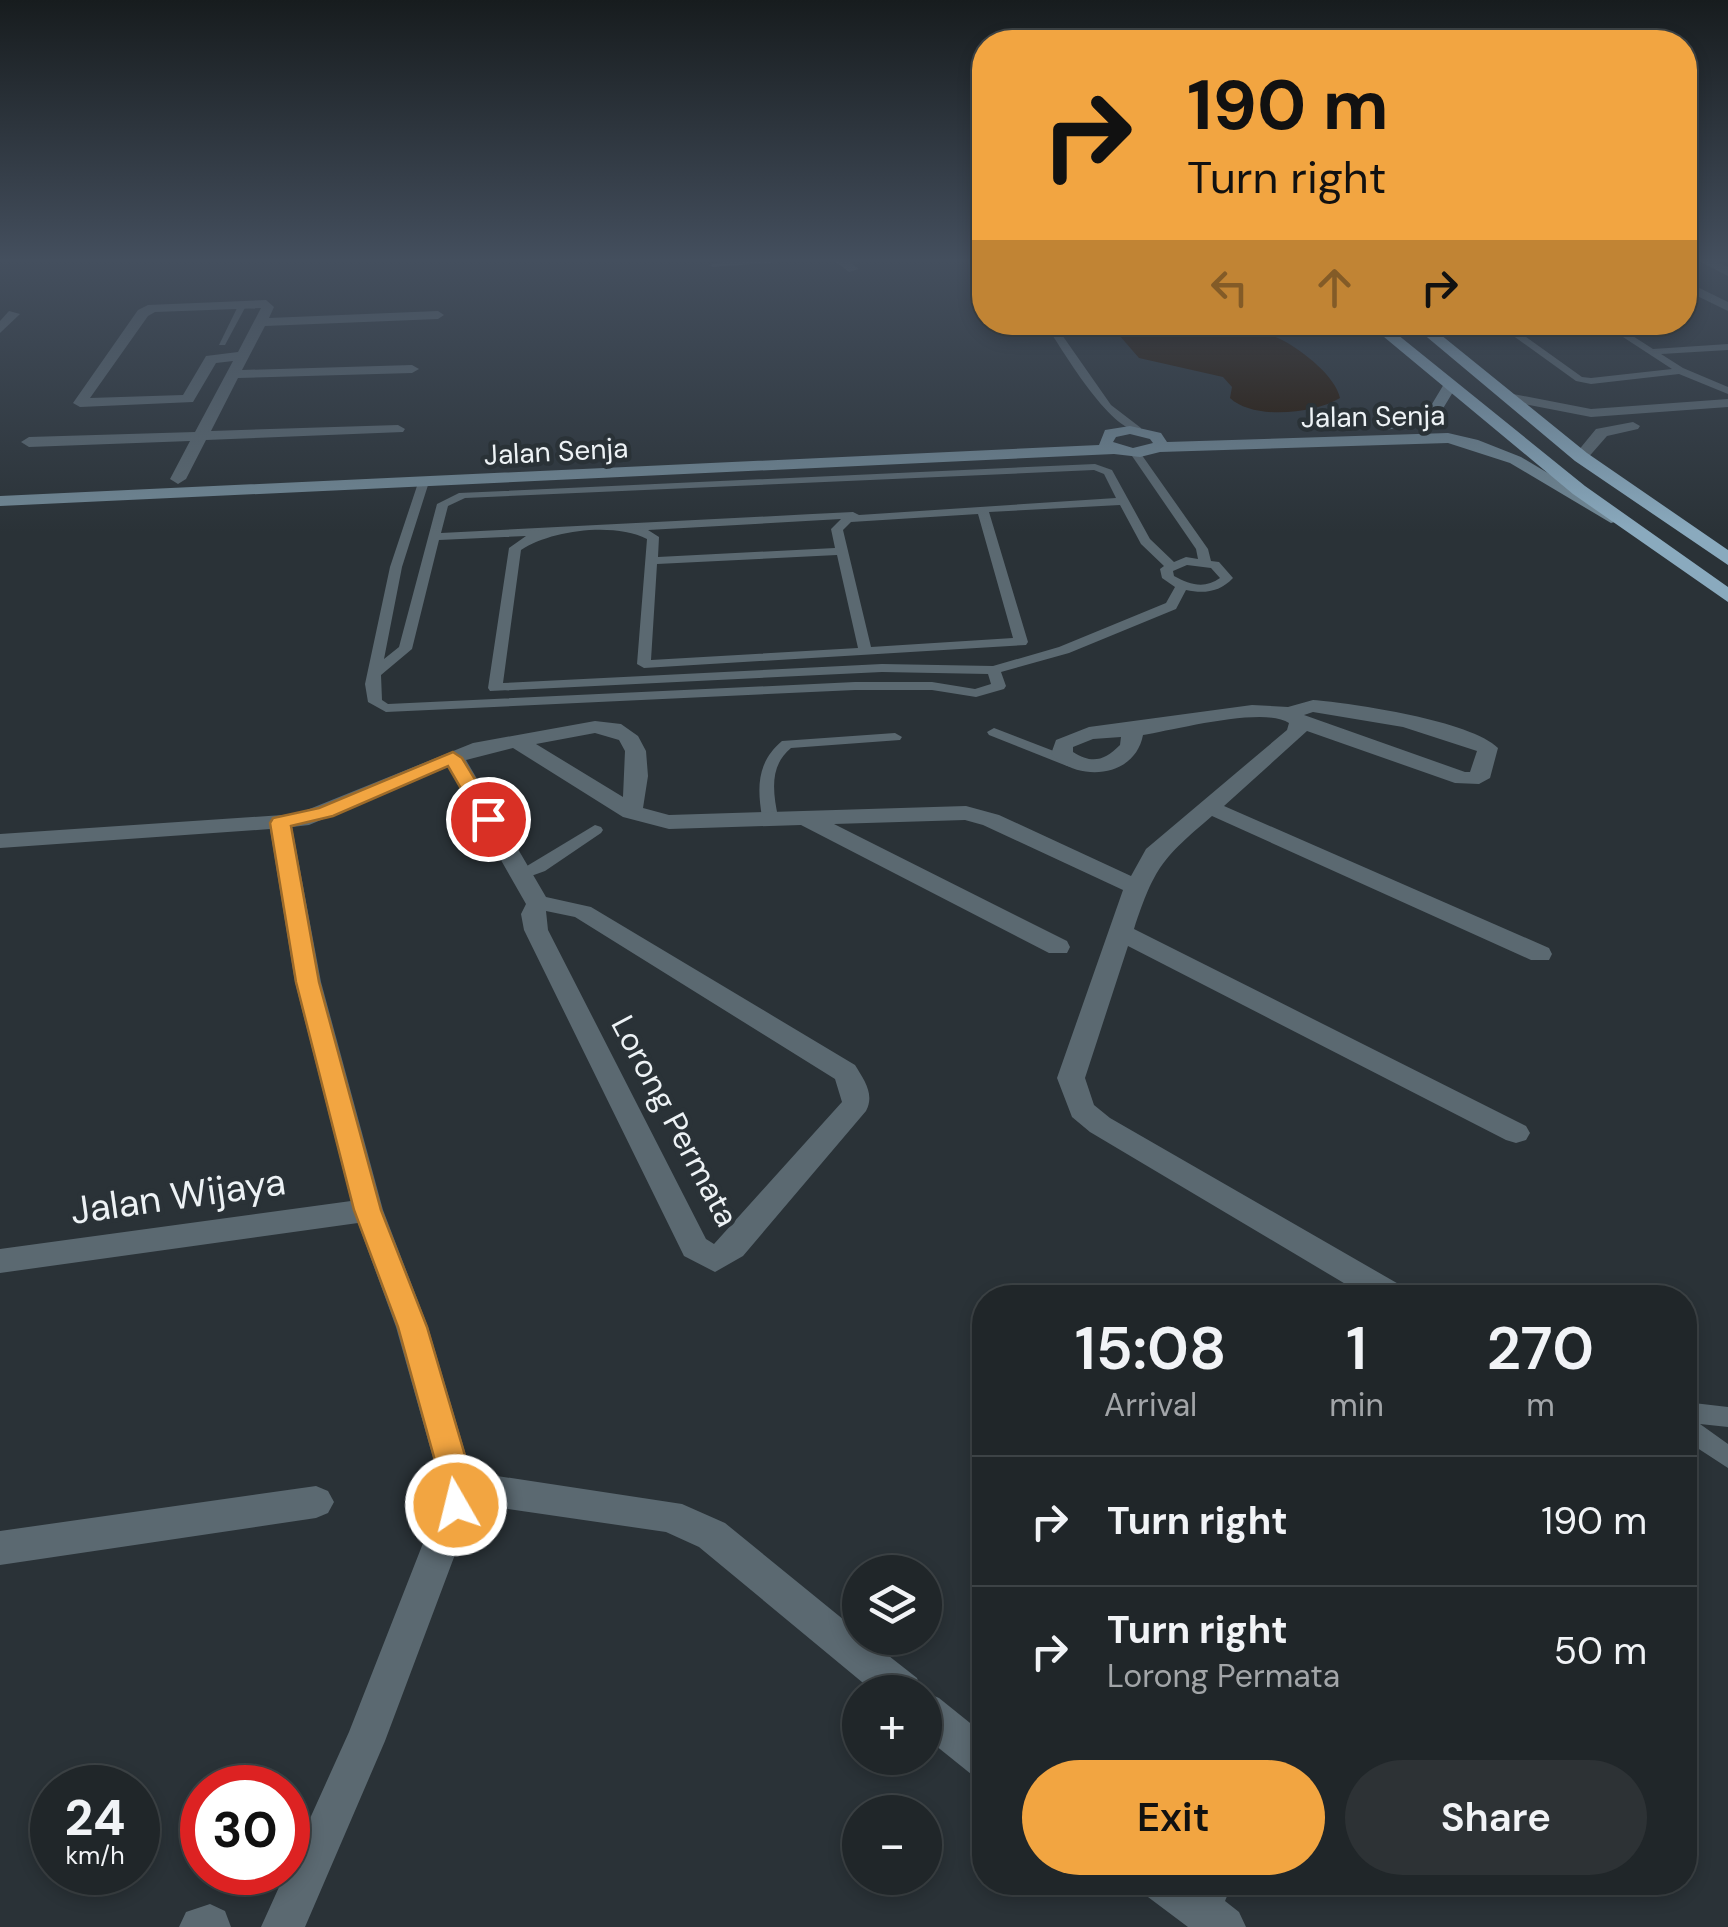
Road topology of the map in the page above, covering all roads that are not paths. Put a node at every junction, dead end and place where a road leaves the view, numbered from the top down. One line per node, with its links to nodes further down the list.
1 (115, 352): 8 (street)
2 (243, 352): 8 (street)
3 (1069, 352): 16 (lane)
4 (1409, 352): 12 (highway)
5 (1454, 352): 14 (highway)
6 (1542, 352): 10 (lane)
7 (1651, 352): 10 (lane)
8 (241, 356): 11 (street)
9 (412, 369): 11 (street)
10 (1683, 371): 13 (lane); 15 (lane)
11 (232, 374): 20 (street)
12 (1449, 387): 22 (main road, Jalan Senja); 31 (highway)
13 (1728, 391)
14 (1513, 398): 15 (street); 25 (highway)
15 (1728, 403)
16 (1107, 407): 19 (lane); 21 (lane)
17 (1728, 418): 25 (street)
18 (398, 429): 20 (street)
19 (1137, 430): 21 (main road, Jalan Senja); 22 (main road, Jalan Senja)
20 (201, 434): 23 (street); 26 (street)
21 (1110, 439): 24 (main road, Jalan Senja); 26 (main road, Jalan Senja); 27 (main road, Jalan Senja)
22 (1157, 441): 24 (main road, Jalan Senja); 31 (main road, Jalan Senja)
23 (29, 442)
24 (1135, 453): 36 (lane)
25 (1581, 456): 34 (highway)
26 (178, 479): 28 (main road, Jalan Senja)
27 (422, 482): 29 (main road, Jalan Senja); 43 (lane)
28 (0, 486)
29 (0, 501)
30 (1124, 502): 32 (lane); 32 (lane); 37 (lane)
31 (1626, 524): 39 (highway)
32 (434, 537): 43 (lane)
33 (842, 550): 35 (lane); 40 (lane); 40 (lane)
34 (1728, 559)
35 (650, 561): 40 (lane); 41 (lane)
36 (1206, 562): 37 (lane); 38 (lane)
37 (1170, 565): 38 (lane)
38 (1182, 586): 42 (lane)
39 (1728, 596)
40 (866, 651)
41 (935, 670): 42 (lane); 44 (lane)
42 (994, 670): 44 (lane)
43 (374, 674): 44 (lane)
44 (932, 686)
45 (1295, 717): 45 (street); 46 (street); 52 (street)
46 (1133, 730): 51 (street); 51 (street)
47 (994, 732): 51 (lane)
48 (895, 738): 55 (lane)
49 (517, 741): 50 (street); 53 (street); 53 (street)
50 (453, 758): 56 (street); 59 (street, Lorong Permata)
51 (1076, 764)
52 (1209, 808): 60 (street); 64 (street)
53 (630, 812): 55 (street)
54 (802, 816): 55 (street); 60 (street); 63 (street)
55 (770, 817)
56 (280, 823): 58 (street); 66 (street)
57 (595, 830): 59 (lane)
58 (0, 841)
59 (520, 875): 61 (street, Lorong Permata)
60 (1136, 887): 62 (street)
61 (538, 904): 61 (street, Lorong Permata)
62 (1120, 932): 65 (street); 68 (street)
63 (1058, 946)
64 (1540, 954)
65 (1516, 1133)
66 (368, 1210): 67 (street, Jalan Wijaya); 73 (street)
67 (0, 1261)
68 (1373, 1285)
69 (1697, 1413): 70 (lane)
70 (1728, 1417)
71 (1697, 1435): 72 (lane)
72 (1728, 1457)
73 (458, 1486): 76 (street); 81 (street)
74 (316, 1502): 75 (street)
75 (0, 1548)
76 (882, 1675)
77 (942, 1726): 78 (street)
78 (972, 1750)
79 (210, 1926): 80 (street)
80 (201, 1927)
81 (283, 1927)

